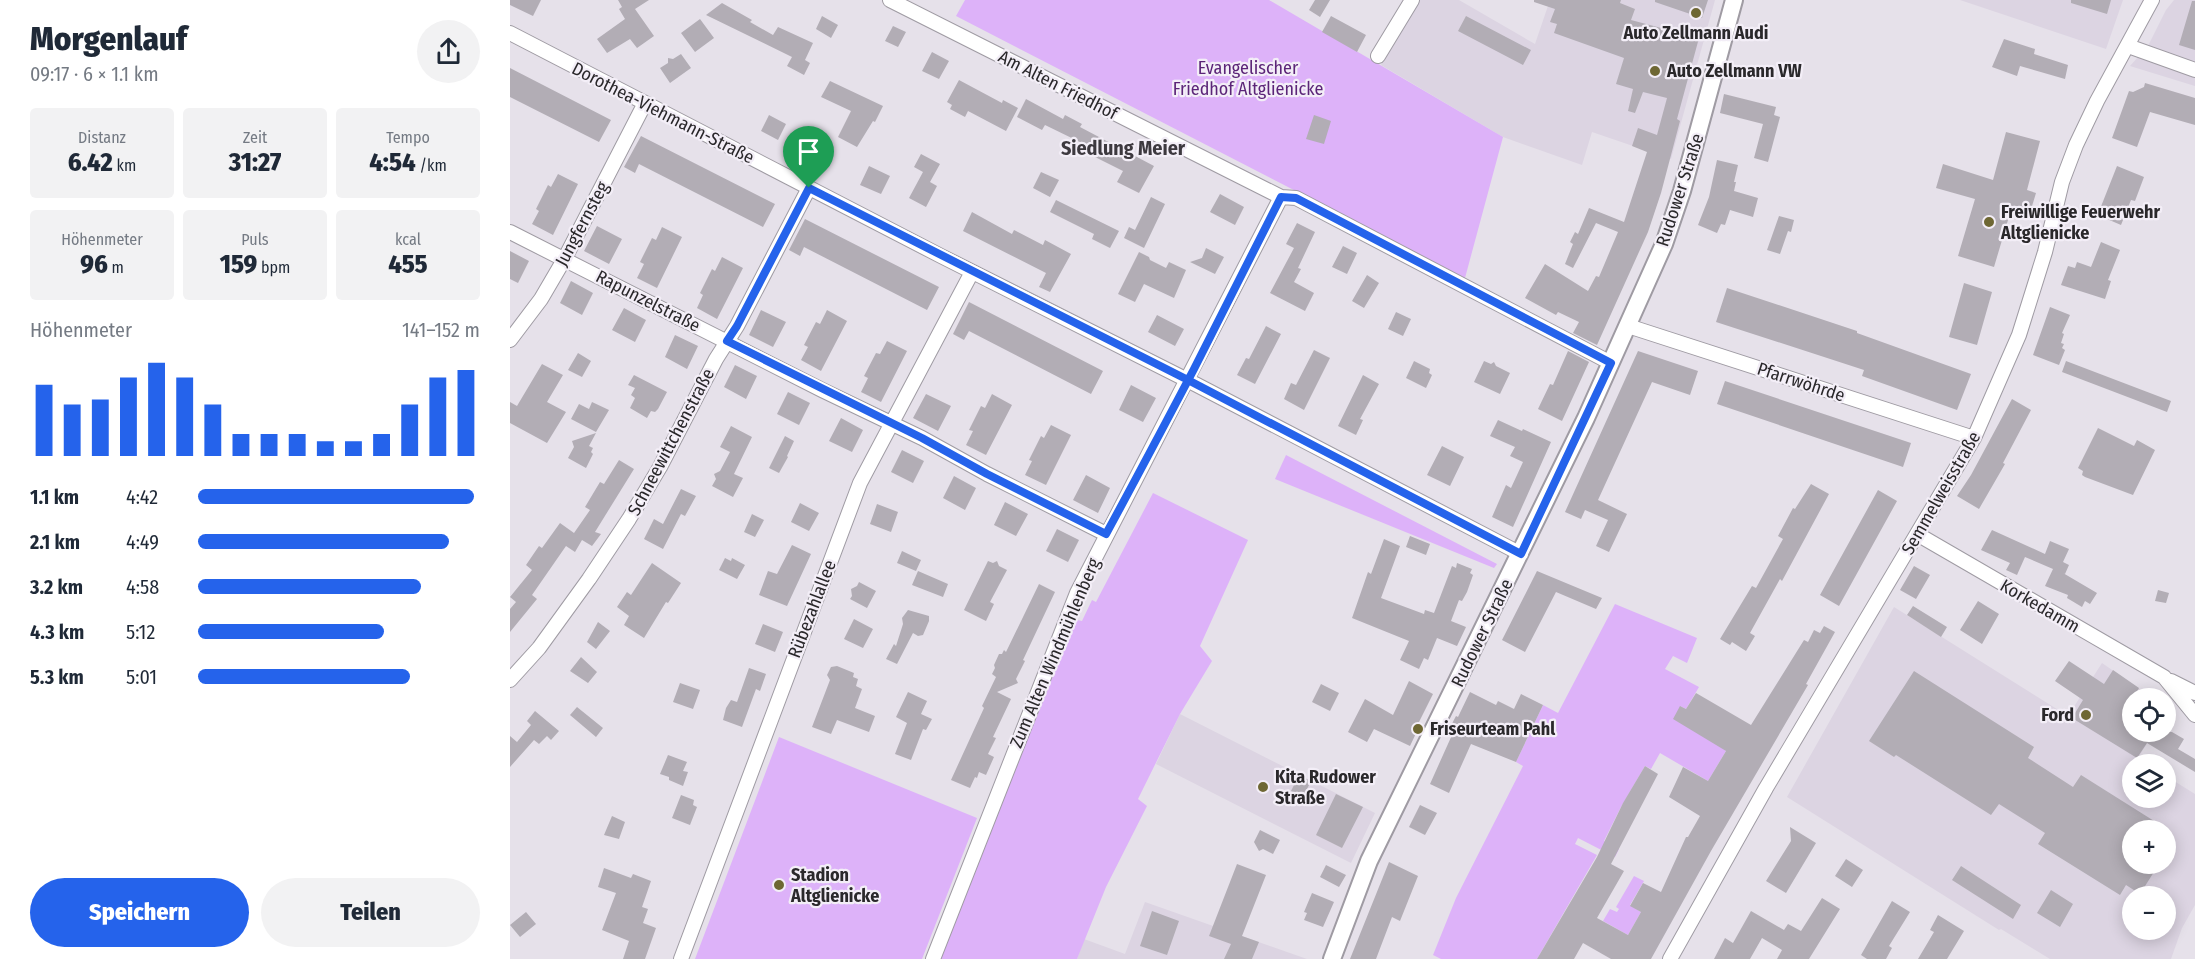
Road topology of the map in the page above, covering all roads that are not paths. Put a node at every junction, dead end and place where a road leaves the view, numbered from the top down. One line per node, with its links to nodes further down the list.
1 (890, 0): 11 (street, Am Alten Friedhof)
2 (1412, 0): 7 (street)
3 (1734, 0): 15 (street, Rudower Straße)
4 (2152, 0): 6 (street, Semmelweisstraße)
5 (510, 33): 9 (street, Dorothea-Viehmann-Straße)
6 (2128, 46): 8 (street); 21 (street, Semmelweisstraße)
7 (1378, 56)
8 (2195, 70)
9 (645, 103): 10 (street, Dorothea-Viehmann-Straße); 13 (street, Jungfernsteg)
10 (809, 188): 14 (street, Dorothea-Viehmann-Straße); 17 (street, Schneewittchenstraße)
11 (1281, 197): 18 (street, Am Alten Friedhof); 19 (street, Zum Alten Windmühlenberg)
12 (510, 232): 13 (street, Rapunzelstraße)
13 (566, 258): 16 (street, Jungfernsteg); 17 (street, Rapunzelstraße)
14 (972, 272): 19 (street, Dorothea-Viehmann-Straße); 20 (street, Rübezahlallee)
15 (1628, 326): 18 (street, Rudower Straße); 21 (street, Pfarrwöhrde)
16 (510, 340)
17 (727, 341): 20 (street, Rapunzelstraße); 26 (street, Schneewittchenstraße)
18 (1611, 363): 24 (street, Rudower Straße)
19 (1188, 380): 22 (street, Zum Alten Windmühlenberg); 24 (street, Dorothea-Viehmann-Straße)
20 (893, 424): 22 (street, Rapunzelstraße); 29 (street, Rübezahlallee)
21 (1974, 438): 23 (street, Semmelweisstraße)
22 (1106, 534): 30 (street, Zum Alten Windmühlenberg)
23 (1917, 534): 25 (street, Korkedamm); 32 (street, Semmelweisstraße)
24 (1521, 554): 31 (street, Rudower Straße)
25 (2164, 677): 27 (street, Korkedamm); 28 (street, Korkedamm)
26 (510, 680)
27 (2195, 693)
28 (2195, 715)
29 (681, 959)
30 (933, 959)
31 (1332, 959)
32 (1670, 959)

